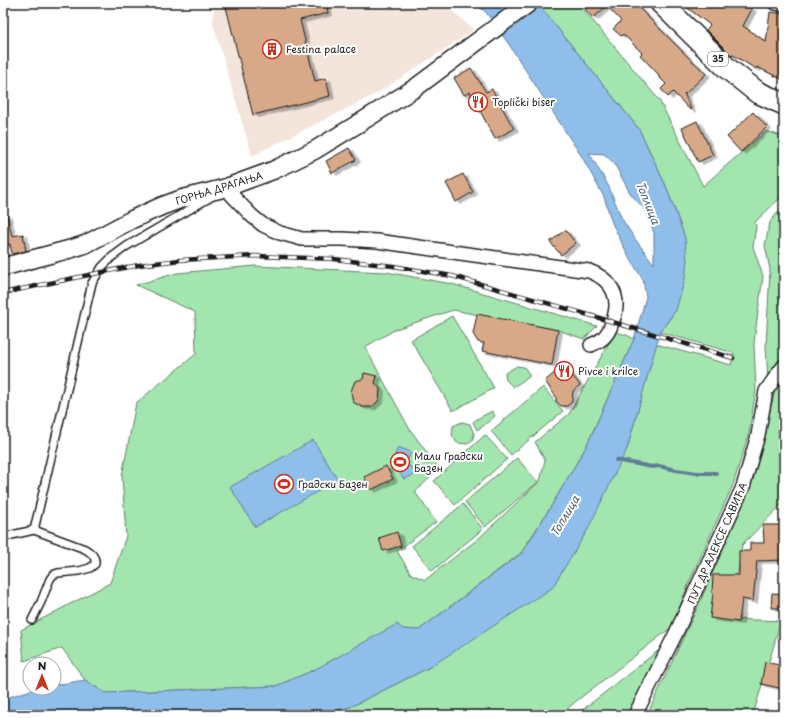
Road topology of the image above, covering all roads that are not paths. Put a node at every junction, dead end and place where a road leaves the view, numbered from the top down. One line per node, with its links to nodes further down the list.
1 (529, 3): 6 (street, ГОРЊА ДРАГАЊА)
2 (661, 3): 5 (main road, 35)
3 (775, 3): 4 (street)
4 (784, 5)
5 (784, 104)
6 (225, 188): 7 (street, ГОРЊА ДРАГАЊА); 8 (street); 10 (lane)
7 (3, 267)
8 (591, 346)
9 (784, 366): 13 (street, ПУТ ДР АЛЕКСЕ САВИЋА)
10 (34, 530): 11 (lane); 12 (lane)
11 (3, 537)
12 (32, 620)
13 (635, 715)

